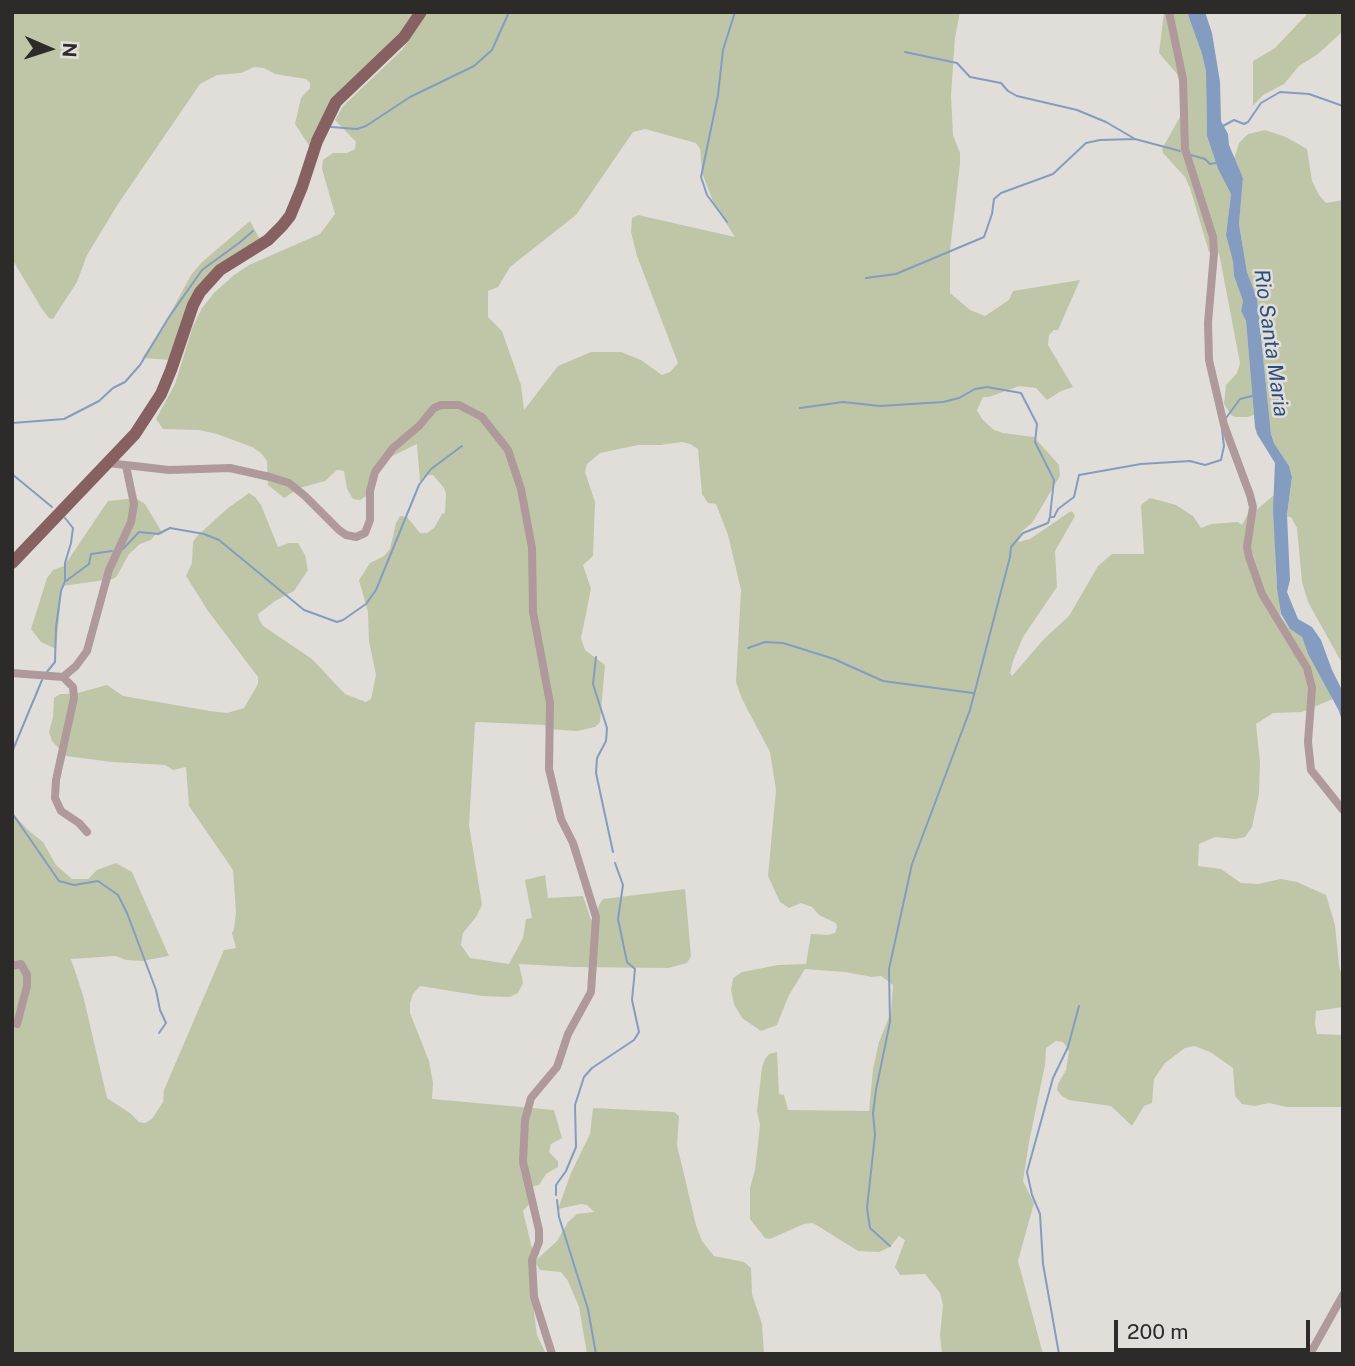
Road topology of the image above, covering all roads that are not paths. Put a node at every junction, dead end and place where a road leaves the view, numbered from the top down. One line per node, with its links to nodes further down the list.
1 (421, 12): 3 (main road)
2 (1168, 12): 8 (street)
3 (107, 463): 4 (street); 5 (main road)
4 (126, 466): 7 (street); 13 (street)
5 (12, 563)
6 (12, 673): 7 (street)
7 (63, 677): 9 (street)
8 (1343, 810)
9 (87, 832)
10 (12, 966): 11 (street)
11 (17, 1024)
12 (1343, 1295): 14 (street)
13 (552, 1354)
14 (1310, 1354)

